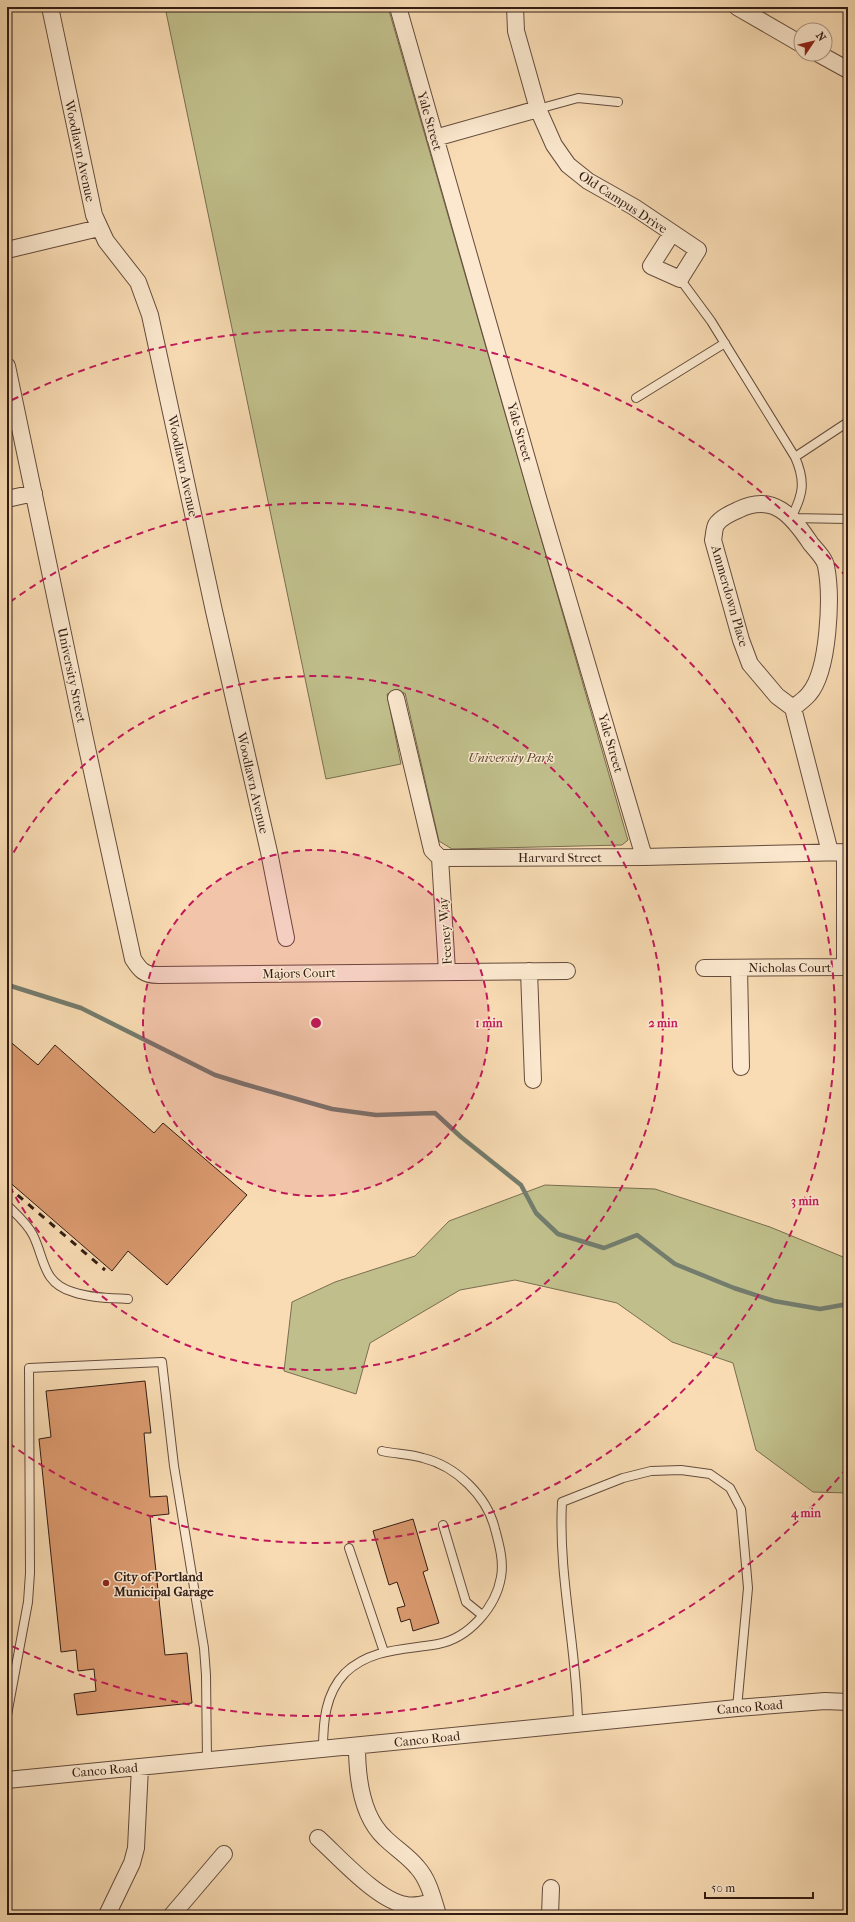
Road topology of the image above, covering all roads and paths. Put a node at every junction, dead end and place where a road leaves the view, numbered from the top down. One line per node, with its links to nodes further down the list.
1 (50, 7): 11 (street, Woodlawn Avenue)
2 (398, 7): 10 (street, Yale Street)
3 (515, 7): 9 (street, Old Campus Drive)
4 (737, 7): 5 (street)
5 (793, 39)
6 (833, 62): 7 (street)
7 (848, 70)
8 (618, 102): 9 (lane)
9 (538, 109): 10 (street); 12 (street, Old Campus Drive)
10 (435, 138): 27 (street, Yale Street)
11 (99, 228): 13 (street); 29 (street, Woodlawn Avenue)
12 (672, 233): 14 (street, Old Campus Drive); 14 (street, Old Campus Drive)
13 (7, 250)
14 (680, 280): 15 (lane)
15 (725, 343): 17 (lane); 19 (lane)
16 (7, 366): 20 (street, University Street)
17 (636, 398)
18 (848, 422): 19 (lane)
19 (795, 457): 22 (lane)
20 (34, 493): 21 (street); 36 (street, University Street)
21 (7, 499)
22 (791, 518): 23 (lane); 25 (street, Ammerdown Place); 25 (street, Ammerdown Place)
23 (848, 519)
24 (396, 698): 28 (street)
25 (793, 708): 26 (street)
26 (841, 852): 27 (street, Harvard Street); 30 (street, Nicholas Court)
27 (644, 857): 28 (street, Harvard Street)
28 (440, 858): 34 (street, Feeney Way)
29 (286, 938)
30 (846, 967): 32 (street, Nicholas Court)
31 (704, 968): 32 (street, Nicholas Court)
32 (739, 968): 37 (street, Nicholas Court)
33 (567, 970): 35 (street, Feeney Way)
34 (447, 971): 35 (street, Feeney Way); 36 (street, Majors Court)
35 (529, 971): 38 (street)
36 (152, 975)
37 (741, 1067)
38 (533, 1080)
39 (7, 1205): 40 (lane)
40 (128, 1299)
41 (382, 1451): 44 (lane)
42 (442, 1525): 44 (lane)
43 (349, 1548): 45 (lane)
44 (482, 1615): 45 (lane)
45 (384, 1652): 51 (lane)
46 (848, 1702): 47 (street, Canco Road)
47 (737, 1708): 49 (street, Canco Road); 49 (lane)
48 (7, 1715): 52 (lane)
49 (578, 1723): 50 (street, Canco Road)
50 (357, 1746): 51 (street, Canco Road); 58 (street)
51 (323, 1750): 52 (street, Canco Road)
52 (207, 1760): 53 (street, Canco Road)
53 (140, 1767): 54 (street, Canco Road); 59 (street)
54 (7, 1780)
55 (318, 1838): 58 (street)
56 (224, 1854): 60 (street)
57 (551, 1888): 61 (street)
58 (436, 1908)
59 (107, 1915)
60 (172, 1915)
61 (550, 1915)

